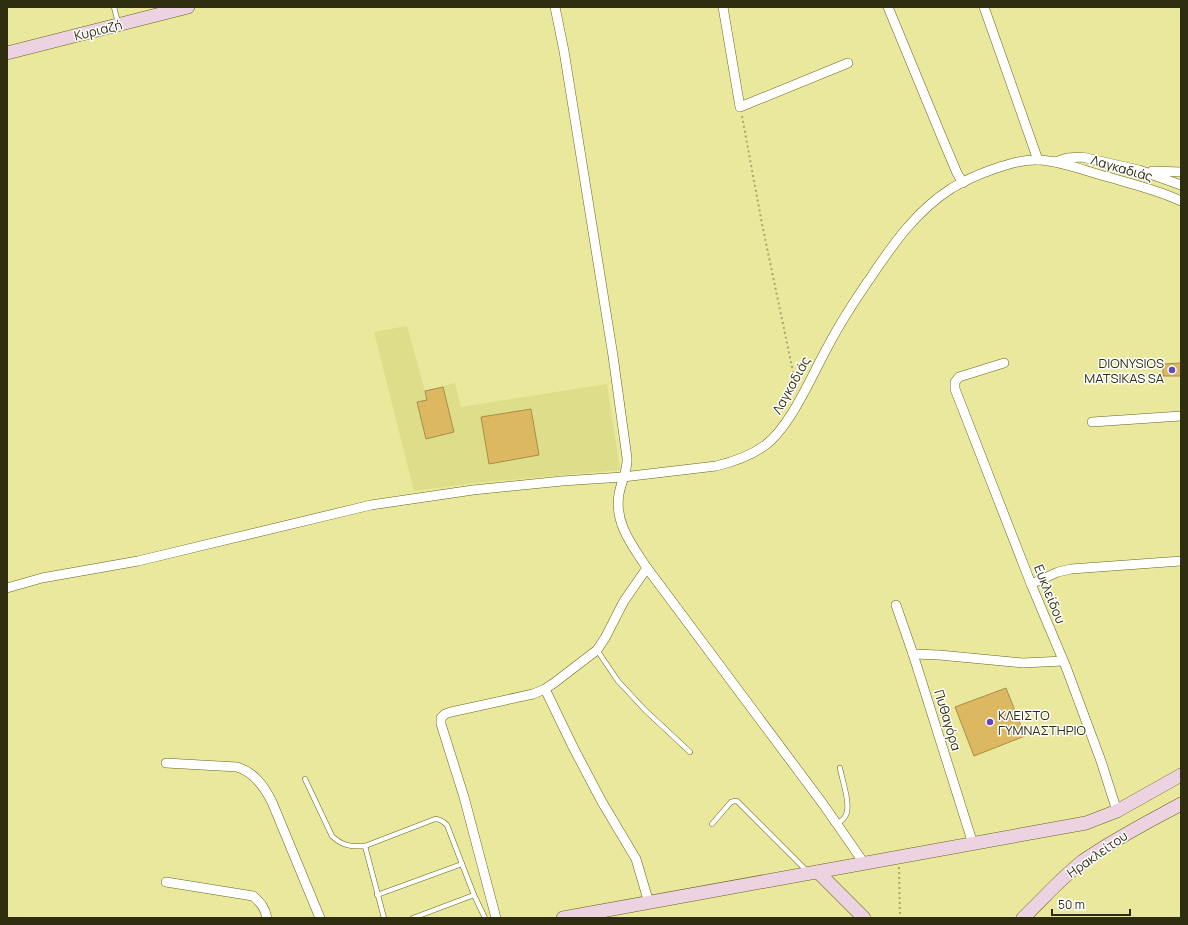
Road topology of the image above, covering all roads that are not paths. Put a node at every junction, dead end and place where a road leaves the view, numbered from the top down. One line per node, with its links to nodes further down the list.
1 (114, 7): 7 (lane)
2 (188, 7): 7 (street, Κυριαζή)
3 (555, 7): 20 (street)
4 (723, 7): 9 (street)
5 (888, 7): 14 (street)
6 (984, 7): 10 (street)
7 (119, 25): 8 (street, Κυριαζή)
8 (7, 53)
9 (848, 63)
10 (1038, 160): 11 (street, Λαγκαδιάς); 14 (street, Λαγκαδιάς)
11 (1055, 162): 12 (street, Λαγκαδιάς); 16 (street, Λαγκαδιάς)
12 (1139, 170): 13 (street, Λαγκαδιάς); 15 (street, Λαγκαδιάς)
13 (1181, 172)
14 (962, 182): 20 (street, Λαγκαδιάς)
15 (1181, 185)
16 (1181, 201)
17 (1004, 363): 23 (street, Ευκλείδου)
18 (1181, 416): 19 (street)
19 (1092, 422)
20 (623, 477): 22 (street); 24 (street, Λαγκαδιάς)
21 (1181, 561): 23 (street)
22 (647, 568): 26 (street); 38 (street)
23 (1031, 584): 28 (street, Ευκλείδου)
24 (7, 588)
25 (896, 605): 27 (street, Πυθαγόρα)
26 (597, 650): 29 (street); 30 (lane)
27 (913, 654): 28 (street); 39 (street, Πυθαγόρα)
28 (1063, 661): 36 (street, Ευκλείδου)
29 (545, 689): 47 (street); 54 (street)
30 (690, 752)
31 (166, 763): 50 (street)
32 (840, 768): 38 (lane)
33 (1181, 775): 36 (street)
34 (305, 779): 40 (lane)
35 (1181, 804): 57 (street, Ηρακλείτου)
36 (1117, 811): 39 (street)
37 (712, 824): 43 (lane)
38 (837, 824): 41 (street)
39 (973, 844): 41 (street)
40 (365, 846): 42 (lane); 45 (lane)
41 (864, 863): 43 (street)
42 (462, 864): 45 (lane); 46 (lane)
43 (813, 872): 47 (street); 56 (street)
44 (166, 882): 49 (street)
45 (378, 895): 51 (lane)
46 (474, 895): 52 (lane); 53 (lane)
47 (649, 903): 48 (street)
48 (596, 915): 55 (street)
49 (266, 918)
50 (320, 918)
51 (384, 918)
52 (413, 918)
53 (485, 918)
54 (496, 918)
55 (563, 918)
56 (864, 918)
57 (1023, 918)

